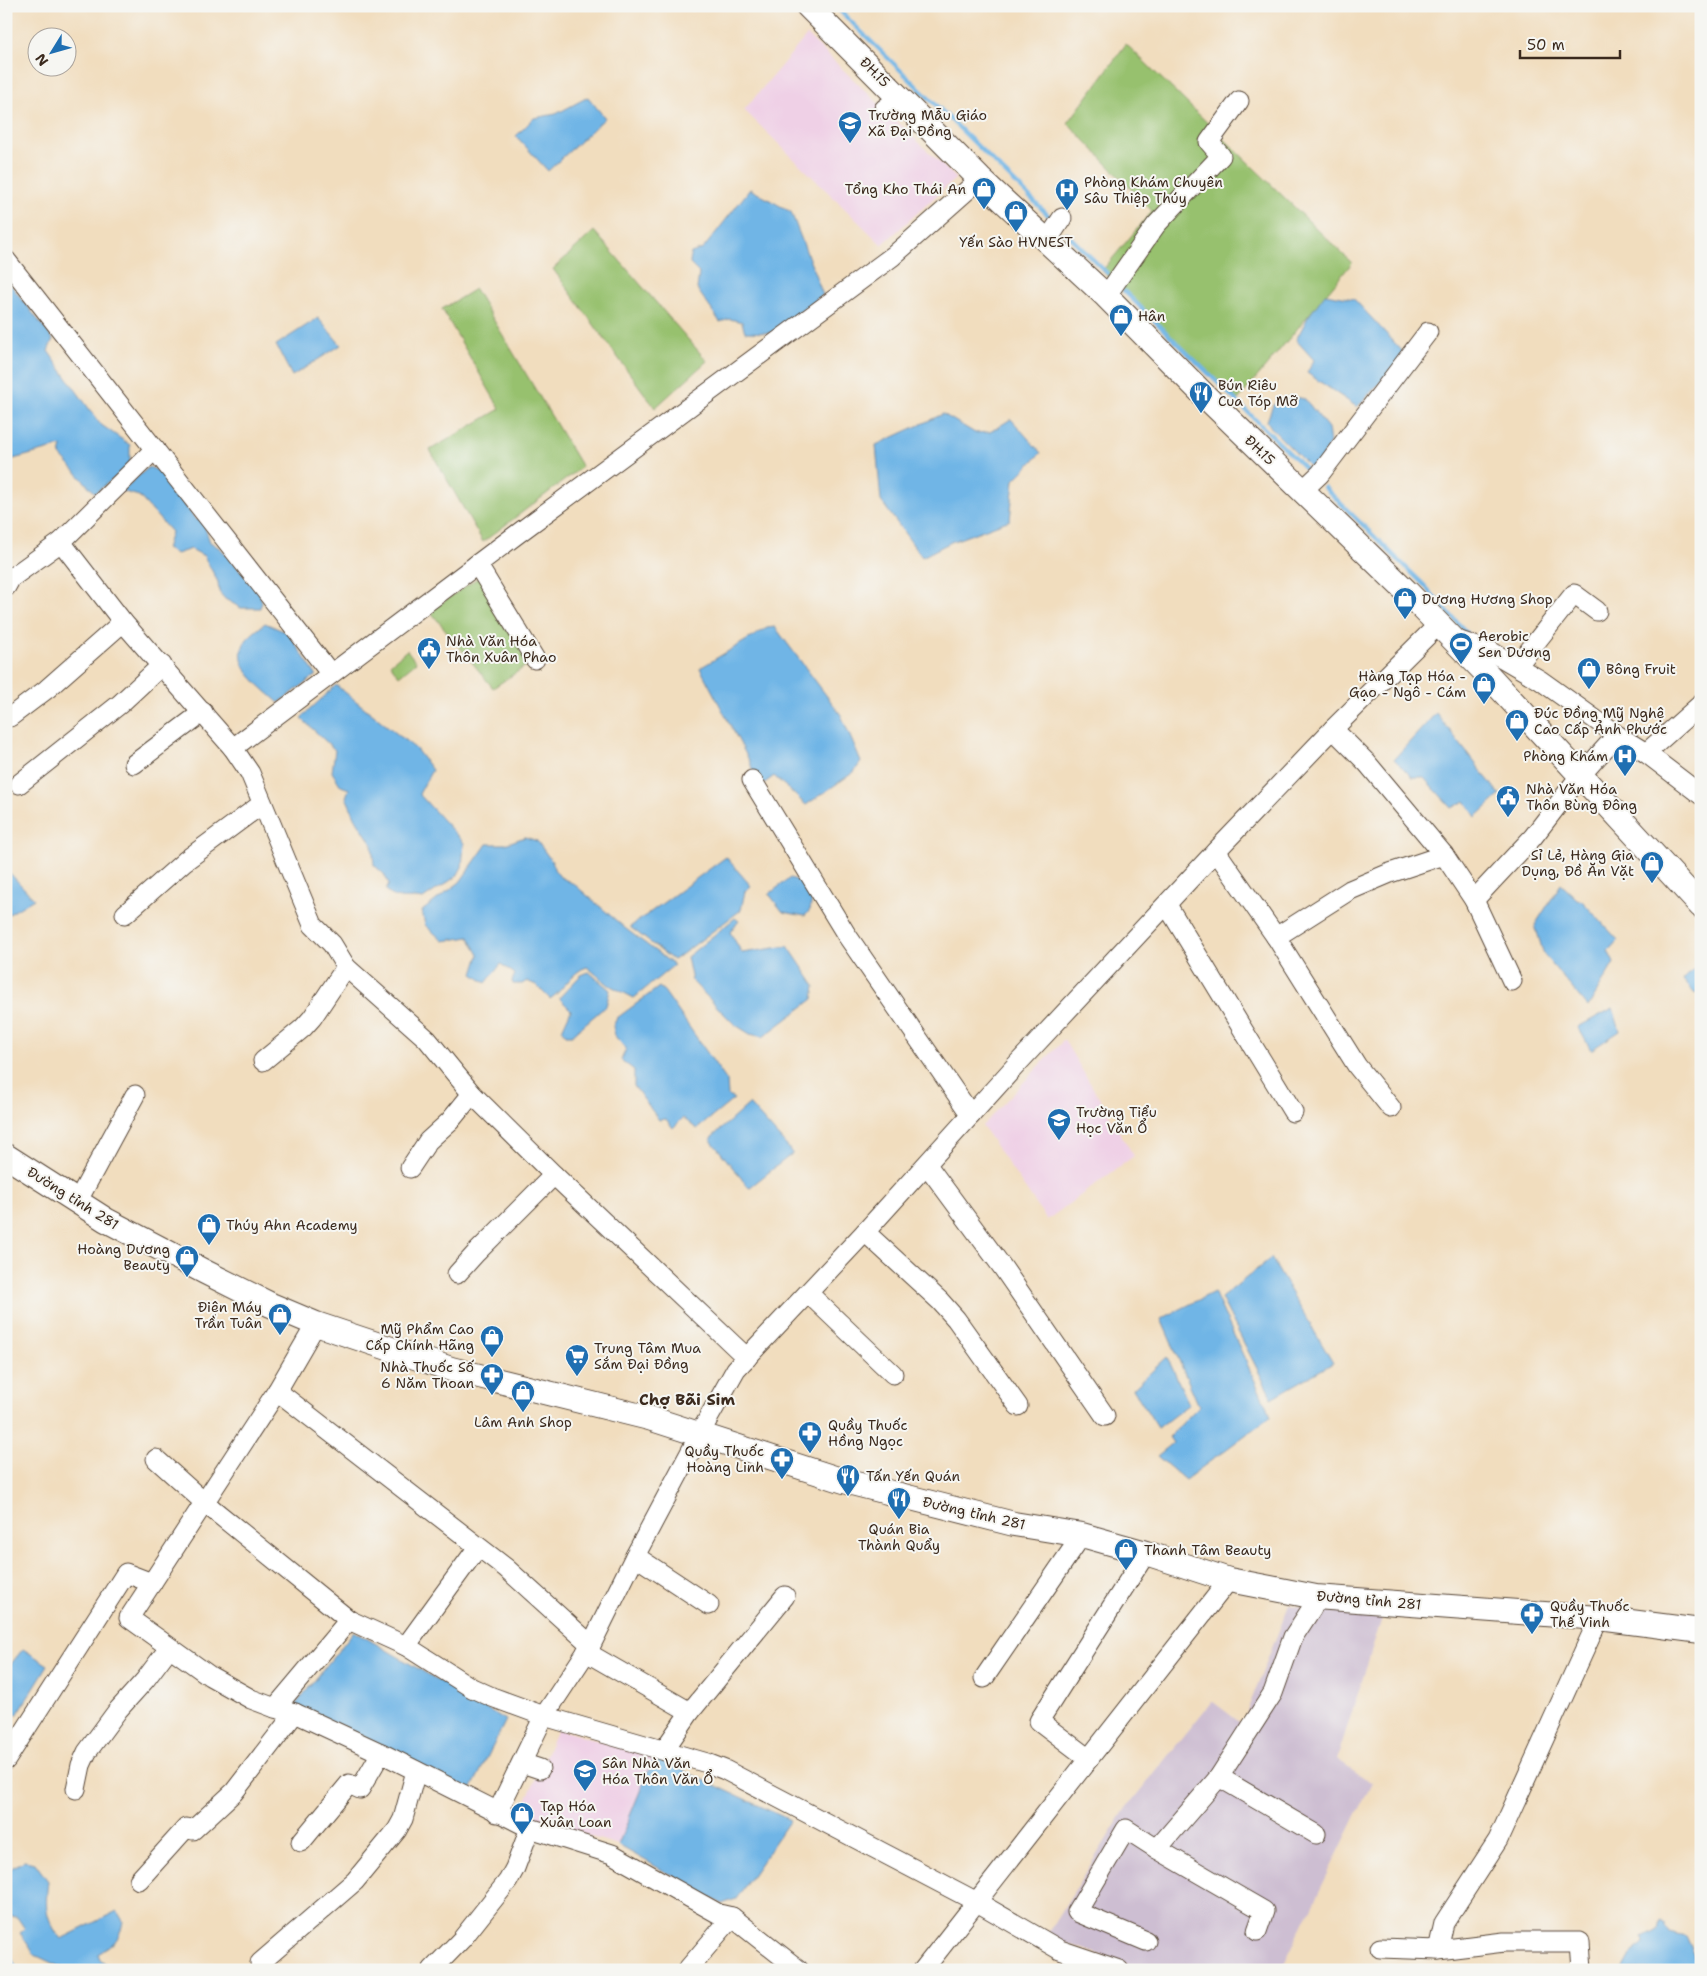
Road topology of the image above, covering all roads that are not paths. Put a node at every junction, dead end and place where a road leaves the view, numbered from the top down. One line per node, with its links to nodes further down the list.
1 (808, 6): 3 (main road, ĐH.15 / ĐH.15)
2 (1239, 101): 7 (street)
3 (980, 179): 5 (main road, ĐH.15 / ĐH.15); 12 (street)
4 (1062, 218): 5 (street)
5 (1047, 241): 7 (main road, ĐH.15 / ĐH.15)
6 (6, 260): 9 (street)
7 (1106, 296): 10 (main road, ĐH.15 / ĐH.15)
8 (1428, 332): 10 (street)
9 (155, 449): 11 (street); 20 (street)
10 (1302, 491): 16 (main road, ĐH.15 / ĐH.15)
11 (61, 542): 13 (street); 15 (street)
12 (478, 564): 17 (street); 20 (street)
13 (8, 580)
14 (1597, 611): 19 (street)
15 (123, 622): 18 (street); 23 (street)
16 (1444, 632): 19 (street); 24 (street); 29 (main road, ĐH.15 / ĐH.15)
17 (535, 658)
18 (162, 665): 22 (street); 31 (street)
19 (1517, 666): 25 (street)
20 (331, 674): 26 (street)
21 (1701, 704): 27 (street)
22 (203, 712): 26 (street); 28 (street)
23 (10, 717)
24 (1333, 729): 34 (street); 35 (street)
25 (1617, 735): 27 (street); 29 (street)
26 (233, 748): 33 (street)
27 (1646, 753): 32 (street)
28 (134, 764)
29 (1580, 776): 36 (street); 38 (main road, ĐH.15 / ĐH.15)
30 (752, 780): 48 (street)
31 (19, 784)
32 (1701, 795)
33 (262, 804): 39 (street); 41 (street)
34 (1216, 852): 37 (street); 40 (street)
35 (1444, 855): 36 (street); 40 (street)
36 (1474, 900): 42 (street)
37 (1167, 905): 47 (street); 48 (street)
38 (1701, 906)
39 (125, 914)
40 (1276, 937): 46 (street)
41 (346, 967): 43 (street); 44 (street)
42 (1512, 981)
43 (263, 1061)
44 (472, 1094): 51 (street); 52 (street)
45 (135, 1095): 53 (street)
46 (1391, 1108)
47 (1293, 1112)
48 (971, 1114): 50 (street)
49 (6, 1156): 53 (main road, Đường tỉnh 281)
50 (927, 1166): 54 (street); 62 (street)
51 (410, 1168)
52 (554, 1175): 55 (street); 58 (street)
53 (78, 1202): 57 (main road, Đường tỉnh 281)
54 (866, 1232): 56 (street); 61 (street)
55 (458, 1274)
56 (808, 1293): 58 (street); 59 (street)
57 (316, 1324): 60 (street); 63 (main road, Đường tỉnh 281)
58 (747, 1358): 63 (street)
59 (893, 1374)
60 (277, 1391): 65 (street); 67 (street)
61 (1018, 1406)
62 (1105, 1416)
63 (700, 1434): 66 (main road, Đường tỉnh 281); 69 (street)
64 (156, 1460): 65 (street)
65 (204, 1504): 71 (street); 76 (street)
66 (1082, 1535): 68 (main road, Đường tỉnh 281); 81 (street)
67 (478, 1547): 78 (street); 80 (street)
68 (1146, 1553): 70 (main road, Đường tỉnh 281); 88 (street)
69 (636, 1556): 74 (street); 80 (street)
70 (1228, 1580): 73 (main road, Đường tỉnh 281); 88 (street)
71 (152, 1583): 79 (street); 89 (street)
72 (785, 1596): 83 (street)
73 (1316, 1597): 75 (main road, Đường tỉnh 281); 93 (street)
74 (710, 1605)
75 (1599, 1618): 77 (main road, Đường tỉnh 281); 106 (street)
76 (349, 1620): 78 (street); 82 (street)
77 (1701, 1631)
78 (406, 1646): 85 (street)
79 (169, 1648): 82 (street); 94 (street)
80 (589, 1649): 83 (street); 85 (street)
81 (984, 1678)
82 (275, 1708): 84 (street)
83 (690, 1712): 86 (street)
84 (295, 1713): 87 (street); 100 (street)
85 (544, 1716): 86 (street); 90 (street)
86 (664, 1750): 101 (street)
87 (380, 1753): 92 (street); 98 (street)
88 (1089, 1759): 101 (street)
89 (6, 1760)
90 (522, 1762): 91 (street); 95 (street)
91 (540, 1769)
92 (416, 1772): 95 (street); 107 (street)
93 (1219, 1777): 97 (street); 99 (street)
94 (76, 1788)
95 (497, 1813): 96 (street)
96 (530, 1828): 102 (street); 108 (street)
97 (1316, 1834)
98 (302, 1842)
99 (1157, 1850): 103 (street); 104 (street)
100 (138, 1880)
101 (977, 1902): 111 (street); 112 (street)
102 (732, 1917): 109 (street); 110 (street)
103 (1257, 1931)
104 (1146, 1941)
105 (1380, 1948): 106 (street)
106 (1438, 1950): 113 (street)
107 (260, 1963)
108 (432, 1970)
109 (687, 1970)
110 (799, 1970)
111 (923, 1970)
112 (1119, 1970)
113 (1582, 1970)

